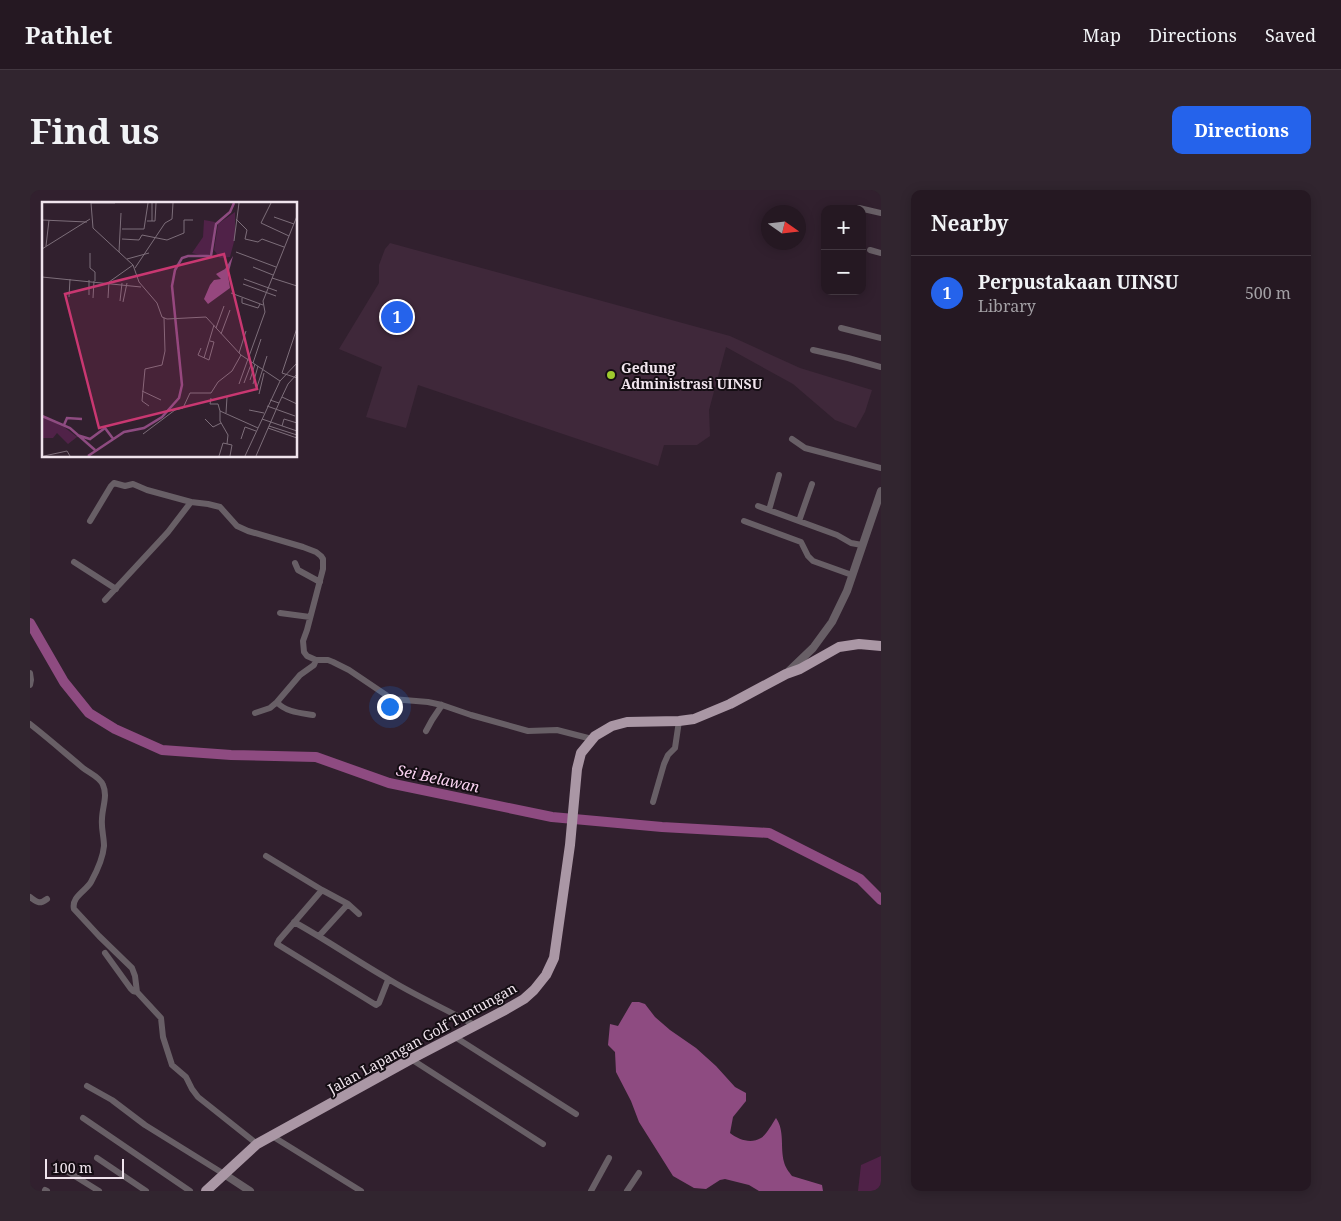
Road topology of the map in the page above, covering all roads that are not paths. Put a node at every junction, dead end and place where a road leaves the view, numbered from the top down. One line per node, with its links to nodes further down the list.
1 (866, 210): 2 (street)
2 (881, 213)
3 (870, 250): 4 (street)
4 (881, 253)
5 (841, 328): 6 (street)
6 (881, 338)
7 (813, 350): 8 (street)
8 (881, 367)
9 (792, 439): 10 (street)
10 (881, 468)
11 (780, 475): 16 (street)
12 (812, 484): 19 (street)
13 (881, 491): 20 (street, Jalan Lapangan Golf Tuntungan)
14 (191, 502): 17 (street); 24 (street); 25 (street)
15 (758, 506): 16 (street)
16 (769, 510): 19 (street)
17 (90, 521)
18 (744, 521): 23 (street)
19 (799, 521): 20 (street)
20 (862, 545): 23 (street, Jalan Lapangan Golf Tuntungan)
21 (74, 562): 25 (street)
22 (295, 563): 24 (street)
23 (852, 575): 32 (street, Jalan Lapangan Golf Tuntungan)
24 (320, 582): 28 (street)
25 (116, 588): 26 (street)
26 (104, 600)
27 (280, 613): 28 (street)
28 (310, 617): 30 (street)
29 (881, 646): 32 (main road)
30 (316, 660): 34 (street); 35 (street)
31 (30, 673): 33 (street)
32 (786, 674): 38 (main road, Jalan Lapangan Golf Tuntungan)
33 (30, 686)
34 (277, 702): 36 (street); 37 (street)
35 (442, 705): 40 (street); 41 (street)
36 (255, 713)
37 (313, 715)
38 (679, 721): 41 (main road, Jalan Lapangan Golf Tuntungan); 42 (street)
39 (30, 724): 53 (street)
40 (426, 732)
41 (592, 739): 54 (main road, Jalan Lapangan Golf Tuntungan)
42 (654, 802)
43 (266, 856): 44 (street)
44 (322, 890): 47 (street); 49 (street)
45 (30, 897): 46 (street)
46 (46, 899)
47 (348, 904): 48 (street); 50 (street)
48 (359, 914)
49 (294, 922): 50 (street); 52 (street)
50 (319, 936): 52 (street)
51 (105, 953): 53 (street)
52 (388, 980): 54 (street)
53 (137, 992): 61 (street)
54 (476, 1026): 55 (main road, Jalan Lapangan Golf Tuntungan)
55 (455, 1037): 56 (main road, Jalan Lapangan Golf Tuntungan); 58 (street)
56 (411, 1059): 60 (main road, Jalan Lapangan Golf Tuntungan); 62 (street)
57 (87, 1086): 67 (street)
58 (576, 1114)
59 (83, 1118): 70 (street)
60 (272, 1136): 61 (main road, Jalan Lapangan Golf Tuntungan); 73 (street)
61 (258, 1144): 67 (main road, Jalan Lapangan Golf Tuntungan)
62 (543, 1144)
63 (96, 1158): 69 (street)
64 (609, 1158): 74 (street)
65 (65, 1170): 68 (street)
66 (639, 1173): 75 (street)
67 (224, 1174): 71 (main road, Jalan Lapangan Golf Tuntungan); 72 (street)
68 (99, 1191)
69 (146, 1191)
70 (190, 1191)
71 (206, 1191)
72 (250, 1191)
73 (361, 1191)
74 (591, 1191)
75 (627, 1191)

